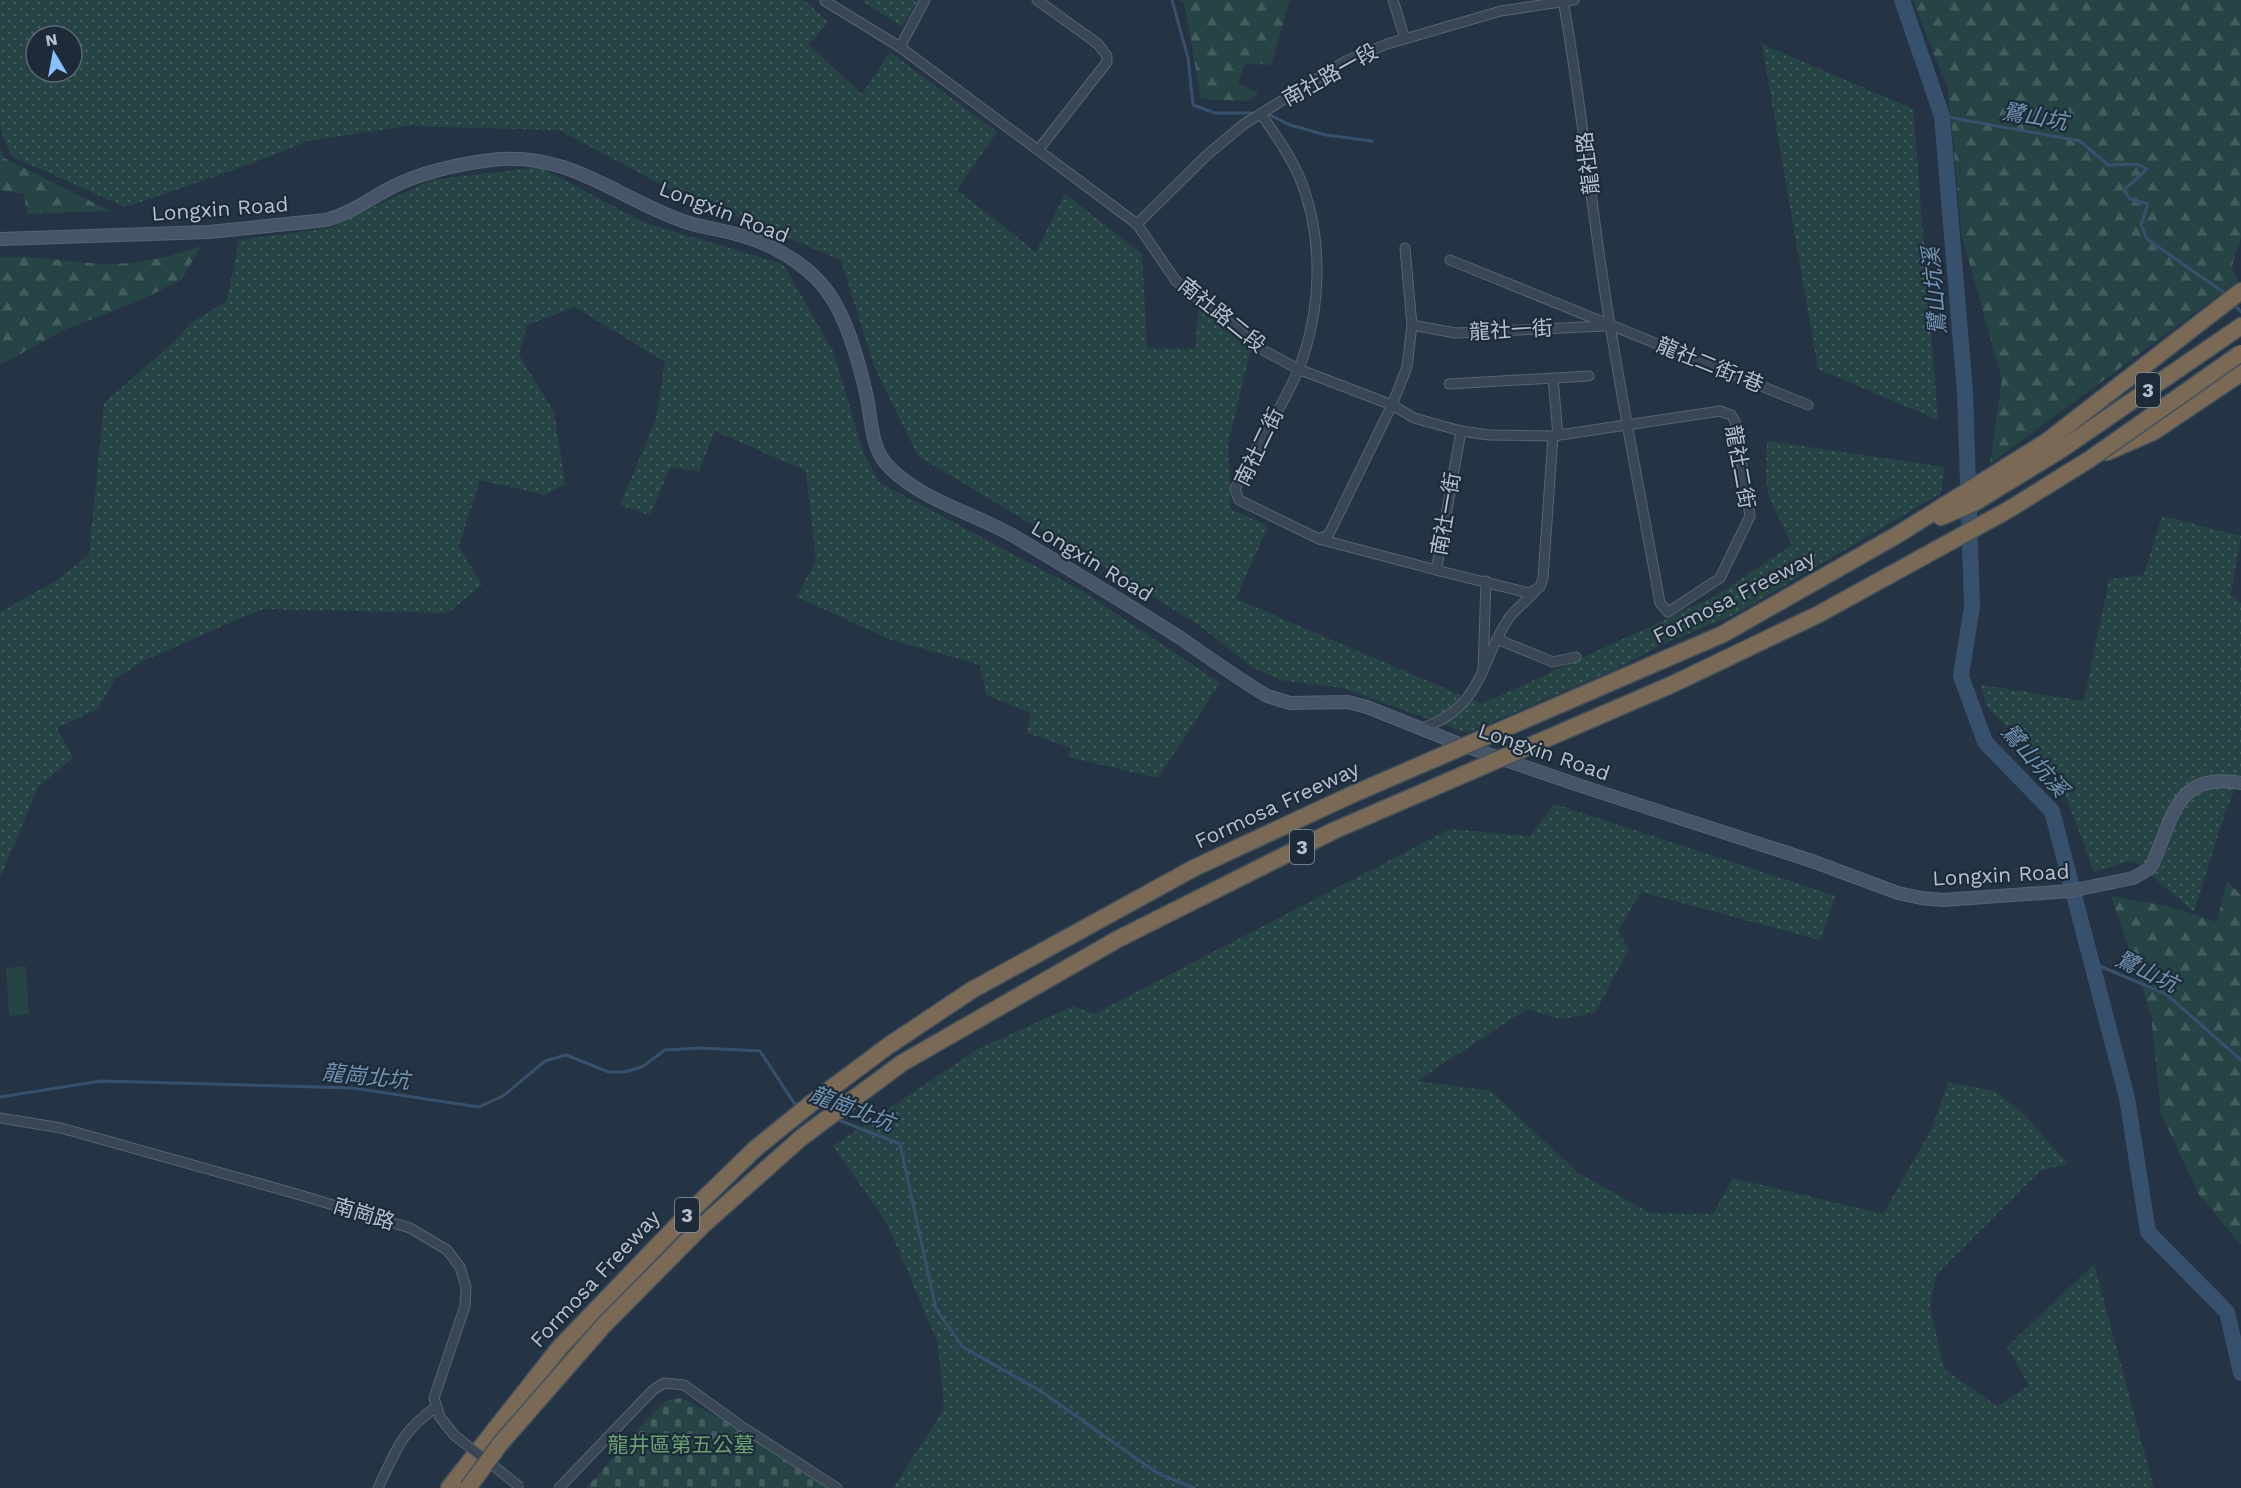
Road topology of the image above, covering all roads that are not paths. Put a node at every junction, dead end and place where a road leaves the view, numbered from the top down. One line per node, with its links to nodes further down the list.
1 (925, 0): 8 (street)
2 (1037, 0): 10 (street)
3 (1393, 0): 7 (street)
4 (1574, 0): 6 (street, 南社路一段)
5 (825, 1): 8 (street, 南社路二段)
6 (1563, 1): 7 (street, 南社路一段); 17 (street, 龍社路)
7 (1405, 39): 9 (street, 南社路一段)
8 (900, 47): 10 (street, 南社路二段)
9 (1261, 114): 11 (street, 南社路一段); 20 (street, 南社二街)
10 (1039, 149): 11 (street, 南社路二段)
11 (1137, 224): 20 (street, 南社路二段)
12 (0, 239): 39 (street, Longxin Road)
13 (1405, 248): 16 (street)
14 (1450, 260): 17 (street, 龍社二街1巷)
15 (2241, 291): 31 (highway)
16 (1412, 325): 17 (street, 龍社一街); 25 (street)
17 (1611, 326): 26 (street, 龍社二街1巷); 27 (street, 龍社二街)
18 (2238, 329): 31 (highway, Formosa Freeway / 3)
19 (2241, 352): 30 (highway, Formosa Freeway / 3, bridge)
20 (1298, 369): 25 (street, 南社路二段); 32 (street, 南社二街)
21 (2241, 373): 30 (highway)
22 (1589, 376): 23 (street)
23 (1553, 378): 24 (street); 29 (street)
24 (1449, 384)
25 (1392, 405): 28 (street, 南社路二段); 32 (street)
26 (1808, 405)
27 (1629, 426): 27 (street, 龍社二街); 29 (street, 南社路二段)
28 (1461, 432): 29 (street, 南社路二段); 33 (street, 南社一街)
29 (1556, 436): 35 (street)
30 (2090, 459): 45 (highway, Formosa Freeway / 3, bridge)
31 (1897, 535): 44 (highway, Formosa Freeway / 3, bridge)
32 (1319, 539): 33 (street, 南社二街)
33 (1440, 571): 34 (street, 南社一街)
34 (1486, 581): 35 (street, 南社一街); 38 (street)
35 (1535, 591): 36 (street)
36 (1499, 640): 37 (street); 38 (street)
37 (1576, 657)
38 (1482, 678): 39 (street)
39 (1422, 728): 40 (street, Longxin Road)
40 (2241, 783)
41 (0, 1118): 42 (street, 南崗路)
42 (436, 1407): 43 (street); 46 (street, bridge)
43 (378, 1488)
44 (449, 1488)
45 (468, 1488)
46 (520, 1488)
47 (559, 1488): 48 (street)
48 (837, 1488)

